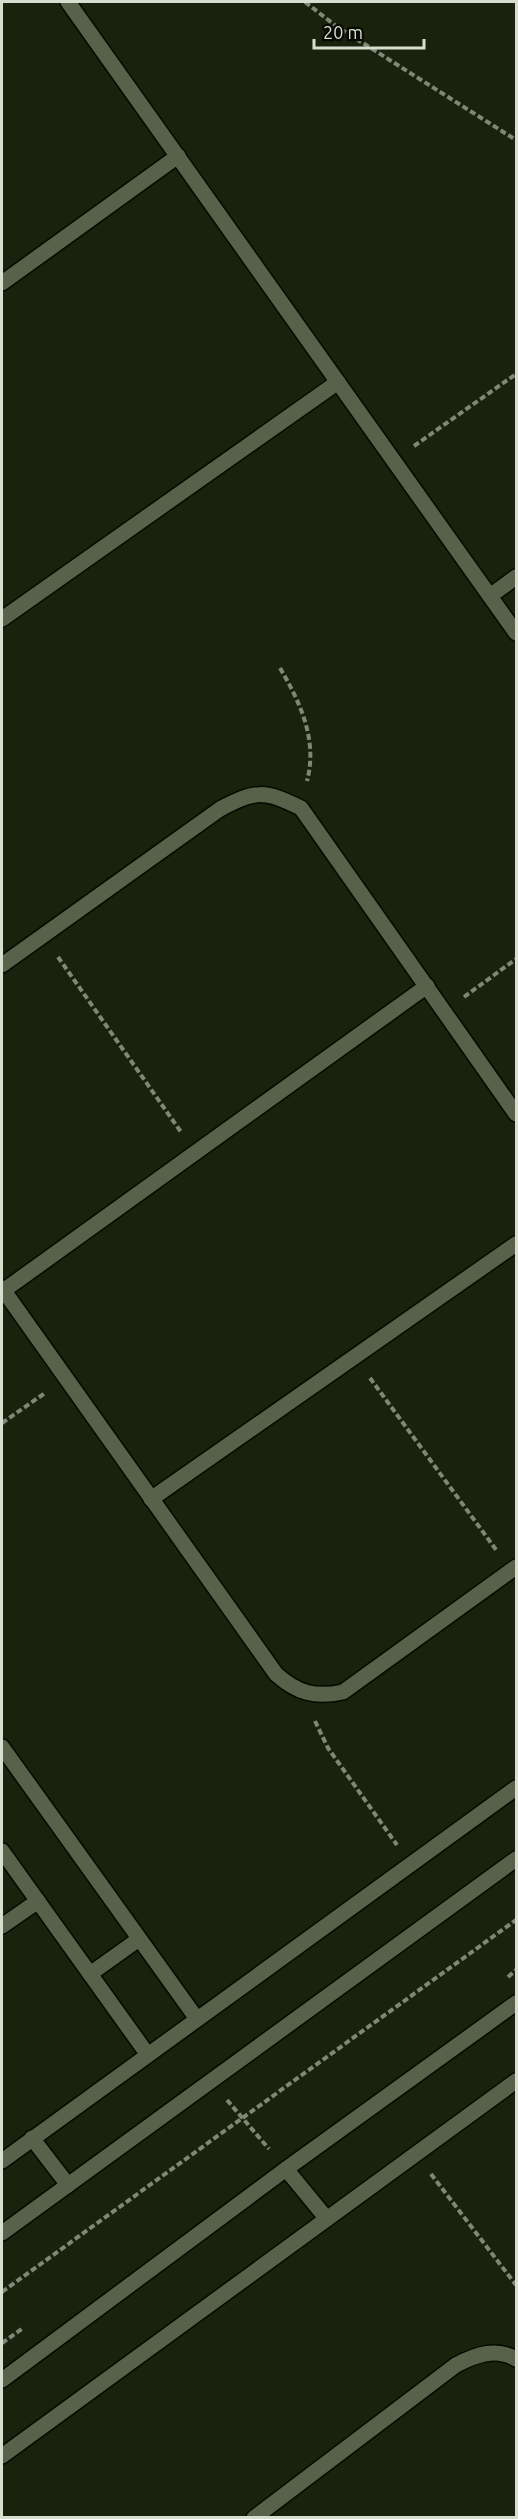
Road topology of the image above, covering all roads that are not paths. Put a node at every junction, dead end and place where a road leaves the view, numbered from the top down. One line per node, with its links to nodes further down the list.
1 (68, 2): 2 (street)
2 (178, 156): 3 (street); 4 (street)
3 (2, 283)
4 (338, 382): 6 (street); 7 (street)
5 (516, 577): 6 (street)
6 (490, 596): 8 (street)
7 (2, 619)
8 (516, 633)
9 (2, 965): 10 (street)
10 (426, 986): 11 (street); 13 (street)
11 (516, 1113)
12 (516, 1244): 14 (street)
13 (2, 1290): 14 (street)
14 (152, 1499): 15 (street)
15 (514, 1569)
16 (2, 1747): 22 (street)
17 (516, 1788): 25 (street)
18 (2, 1851): 20 (street)
19 (516, 1859): 31 (street)
20 (38, 1901): 21 (street); 23 (street)
21 (2, 1926)
22 (139, 1939): 23 (street); 25 (street)
23 (90, 1974): 26 (street)
24 (516, 2003): 30 (street)
25 (197, 2019): 26 (street)
26 (148, 2055): 28 (street)
27 (516, 2081): 32 (street)
28 (32, 2139): 29 (street); 31 (street)
29 (2, 2161)
30 (286, 2169): 32 (street); 35 (street)
31 (68, 2186): 33 (street)
32 (327, 2219): 36 (street)
33 (2, 2233)
34 (516, 2359): 37 (street)
35 (2, 2380)
36 (2, 2456)
37 (255, 2517)

